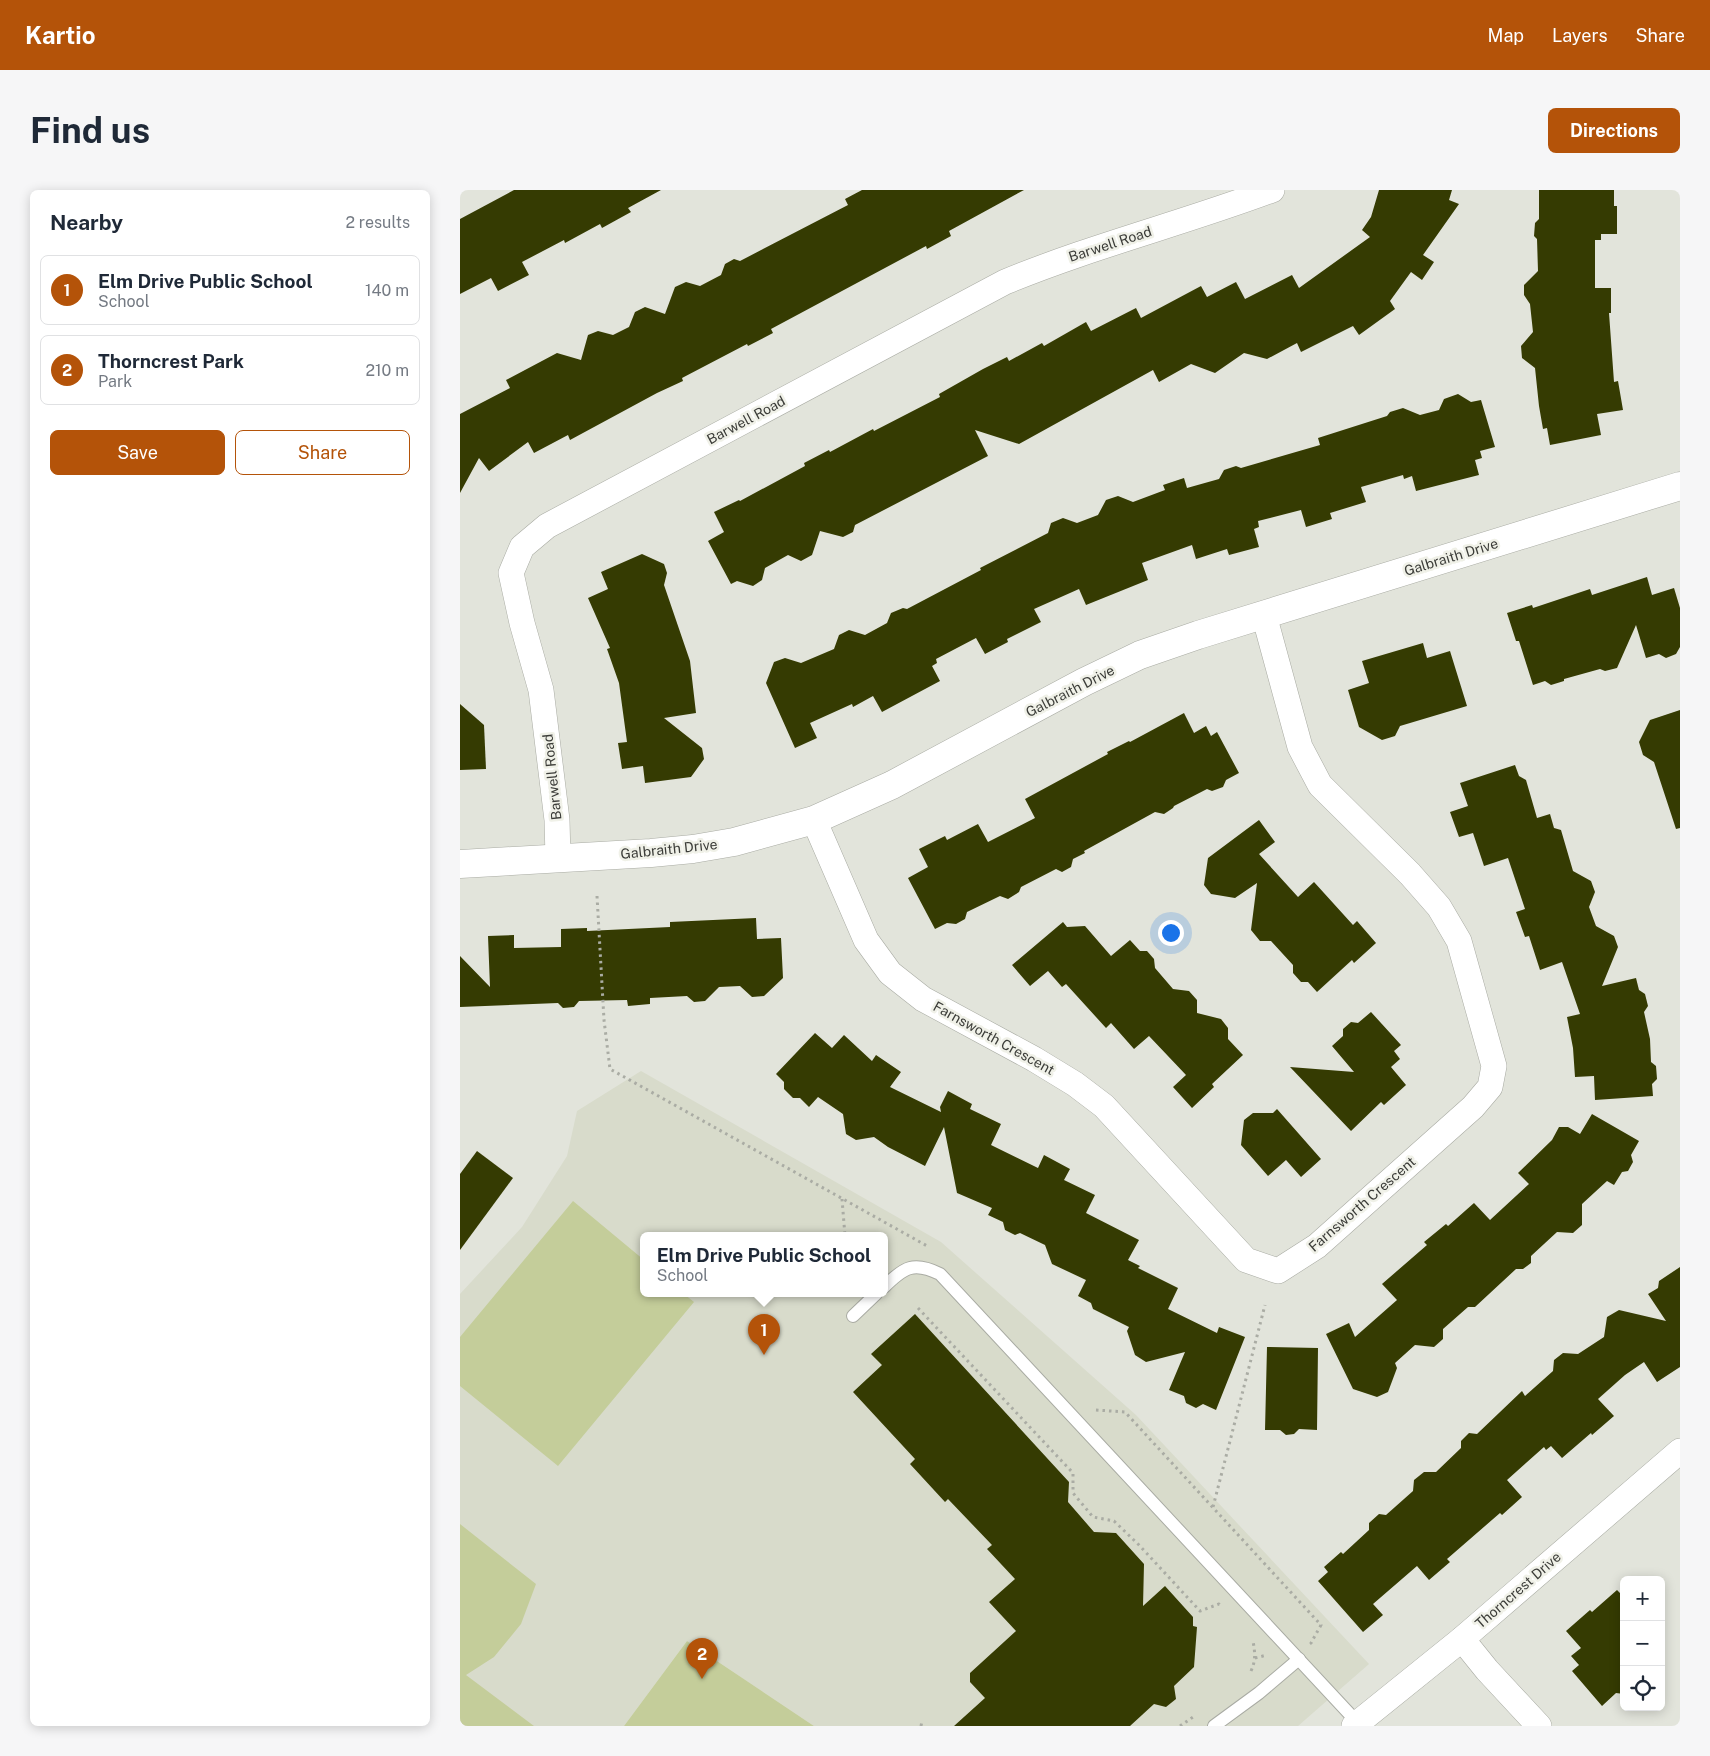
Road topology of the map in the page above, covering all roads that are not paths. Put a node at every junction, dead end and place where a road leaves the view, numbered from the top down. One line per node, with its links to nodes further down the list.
1 (1272, 190): 5 (street, Barwell Road)
2 (1680, 486): 3 (street, Galbraith Drive)
3 (1264, 615): 4 (street, Galbraith Drive); 4 (street, Farnsworth Crescent)
4 (814, 820): 5 (street, Galbraith Drive)
5 (558, 858): 6 (street, Galbraith Drive)
6 (460, 864)
7 (888, 1282): 12 (lane)
8 (873, 1297): 9 (lane)
9 (853, 1316)
10 (1680, 1451): 11 (street, Thorncrest Drive)
11 (1462, 1639): 13 (street, Thorncrest Drive); 15 (street)
12 (1299, 1659): 13 (lane); 14 (lane)
13 (1356, 1724)
14 (1214, 1726)
15 (1539, 1726)

